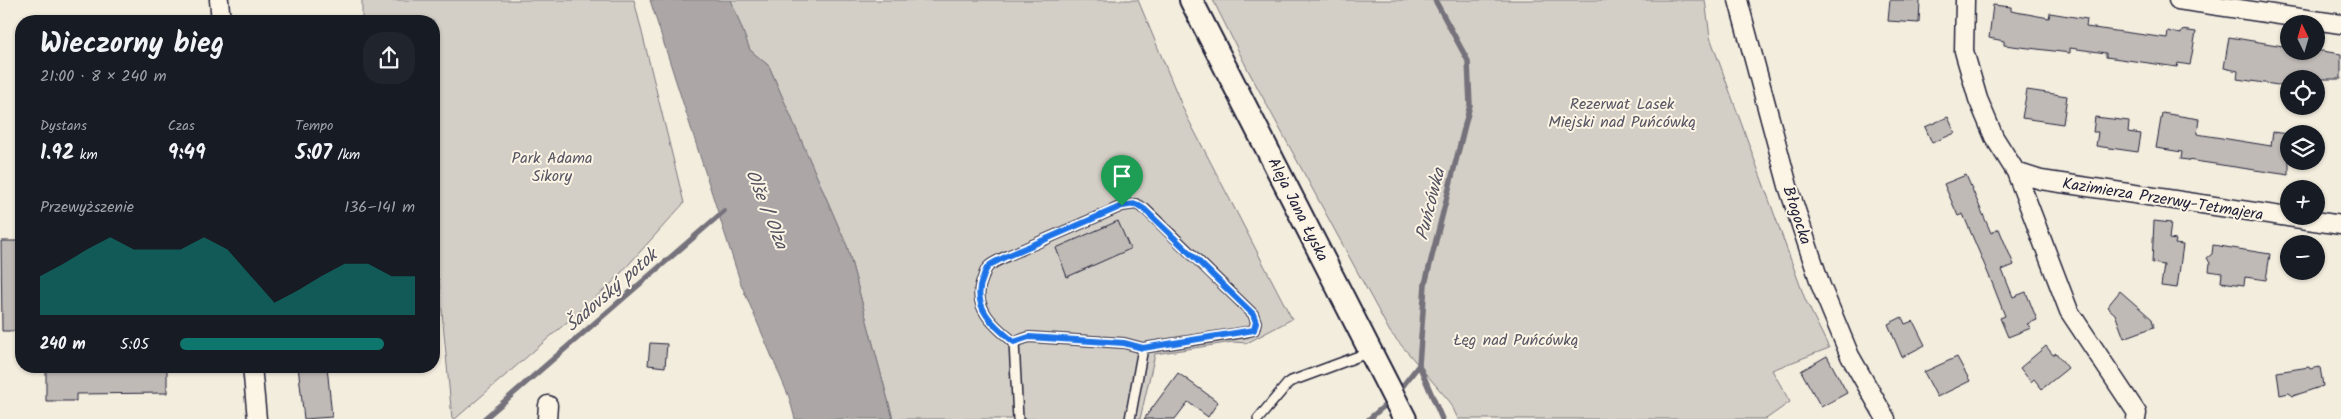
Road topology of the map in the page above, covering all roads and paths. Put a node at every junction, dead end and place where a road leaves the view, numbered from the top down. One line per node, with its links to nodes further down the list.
1 (219, 0): 6 (street)
2 (1191, 0): 12 (street, Aleja Jana Łyska)
3 (1738, 0): 19 (street, Błogocka)
4 (1965, 0): 8 (street)
5 (2178, 0): 7 (street)
6 (220, 15)
7 (2341, 24)
8 (2016, 172): 9 (street, Kazimierza Przerwy-Tetmajera); 20 (street)
9 (2341, 225)
10 (1014, 342): 11 (lane); 11 (lane); 16 (lane)
11 (1143, 348): 17 (lane)
12 (1372, 351): 14 (street, Aleja Jana Łyska); 18 (lane)
13 (253, 373): 15 (street)
14 (1402, 412)
15 (257, 419)
16 (1018, 419)
17 (1130, 419)
18 (1258, 419)
19 (1886, 419)
20 (2136, 419)

